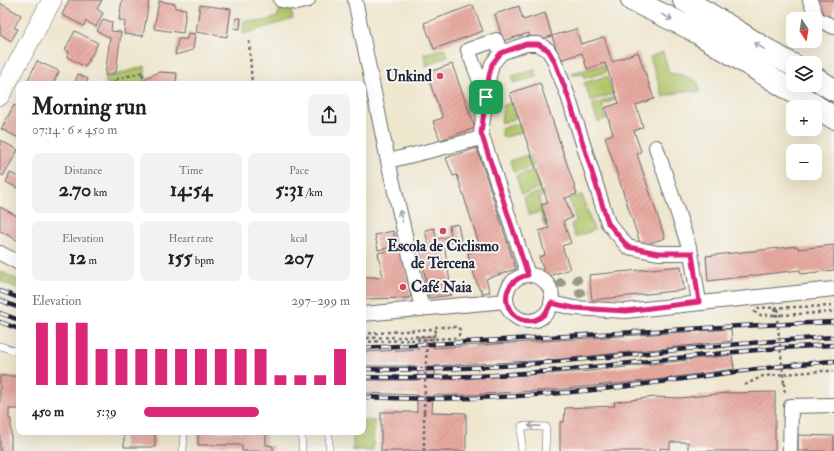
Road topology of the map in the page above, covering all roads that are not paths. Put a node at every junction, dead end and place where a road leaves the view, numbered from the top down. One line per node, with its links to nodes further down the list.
1 (52, 0): 13 (street)
2 (281, 0): 3 (street)
3 (308, 0)
4 (355, 0): 18 (street)
5 (632, 0): 15 (highway, one-way to 15)
6 (684, 0): 10 (highway, one-way to 6)
7 (810, 0): 8 (street)
8 (834, 28)
9 (501, 53): 14 (street); 14 (street); 20 (street)
10 (786, 61)
11 (822, 82): 12 (highway)
12 (834, 90)
13 (0, 96)
14 (486, 97): 16 (street)
15 (834, 118)
16 (482, 138): 18 (street); 22 (street)
17 (656, 147): 20 (street)
18 (388, 161): 27 (street, one-way to 18)
19 (0, 253): 21 (street)
20 (692, 253): 25 (street)
21 (16, 261)
22 (528, 275): 24 (street); 26 (street)
23 (834, 289): 25 (street)
24 (506, 301): 26 (street); 27 (street)
25 (699, 302): 26 (street)
26 (551, 303)
27 (422, 309): 28 (street)
28 (366, 314)
29 (0, 346): 30 (lane)
30 (16, 351)
31 (834, 405): 40 (street)
32 (184, 435): 35 (lane)
33 (302, 435): 36 (lane)
34 (329, 435): 37 (lane)
35 (183, 451)
36 (302, 451)
37 (329, 451)
38 (521, 451): 39 (lane, one-way to 38)
39 (545, 451)
40 (790, 451)

